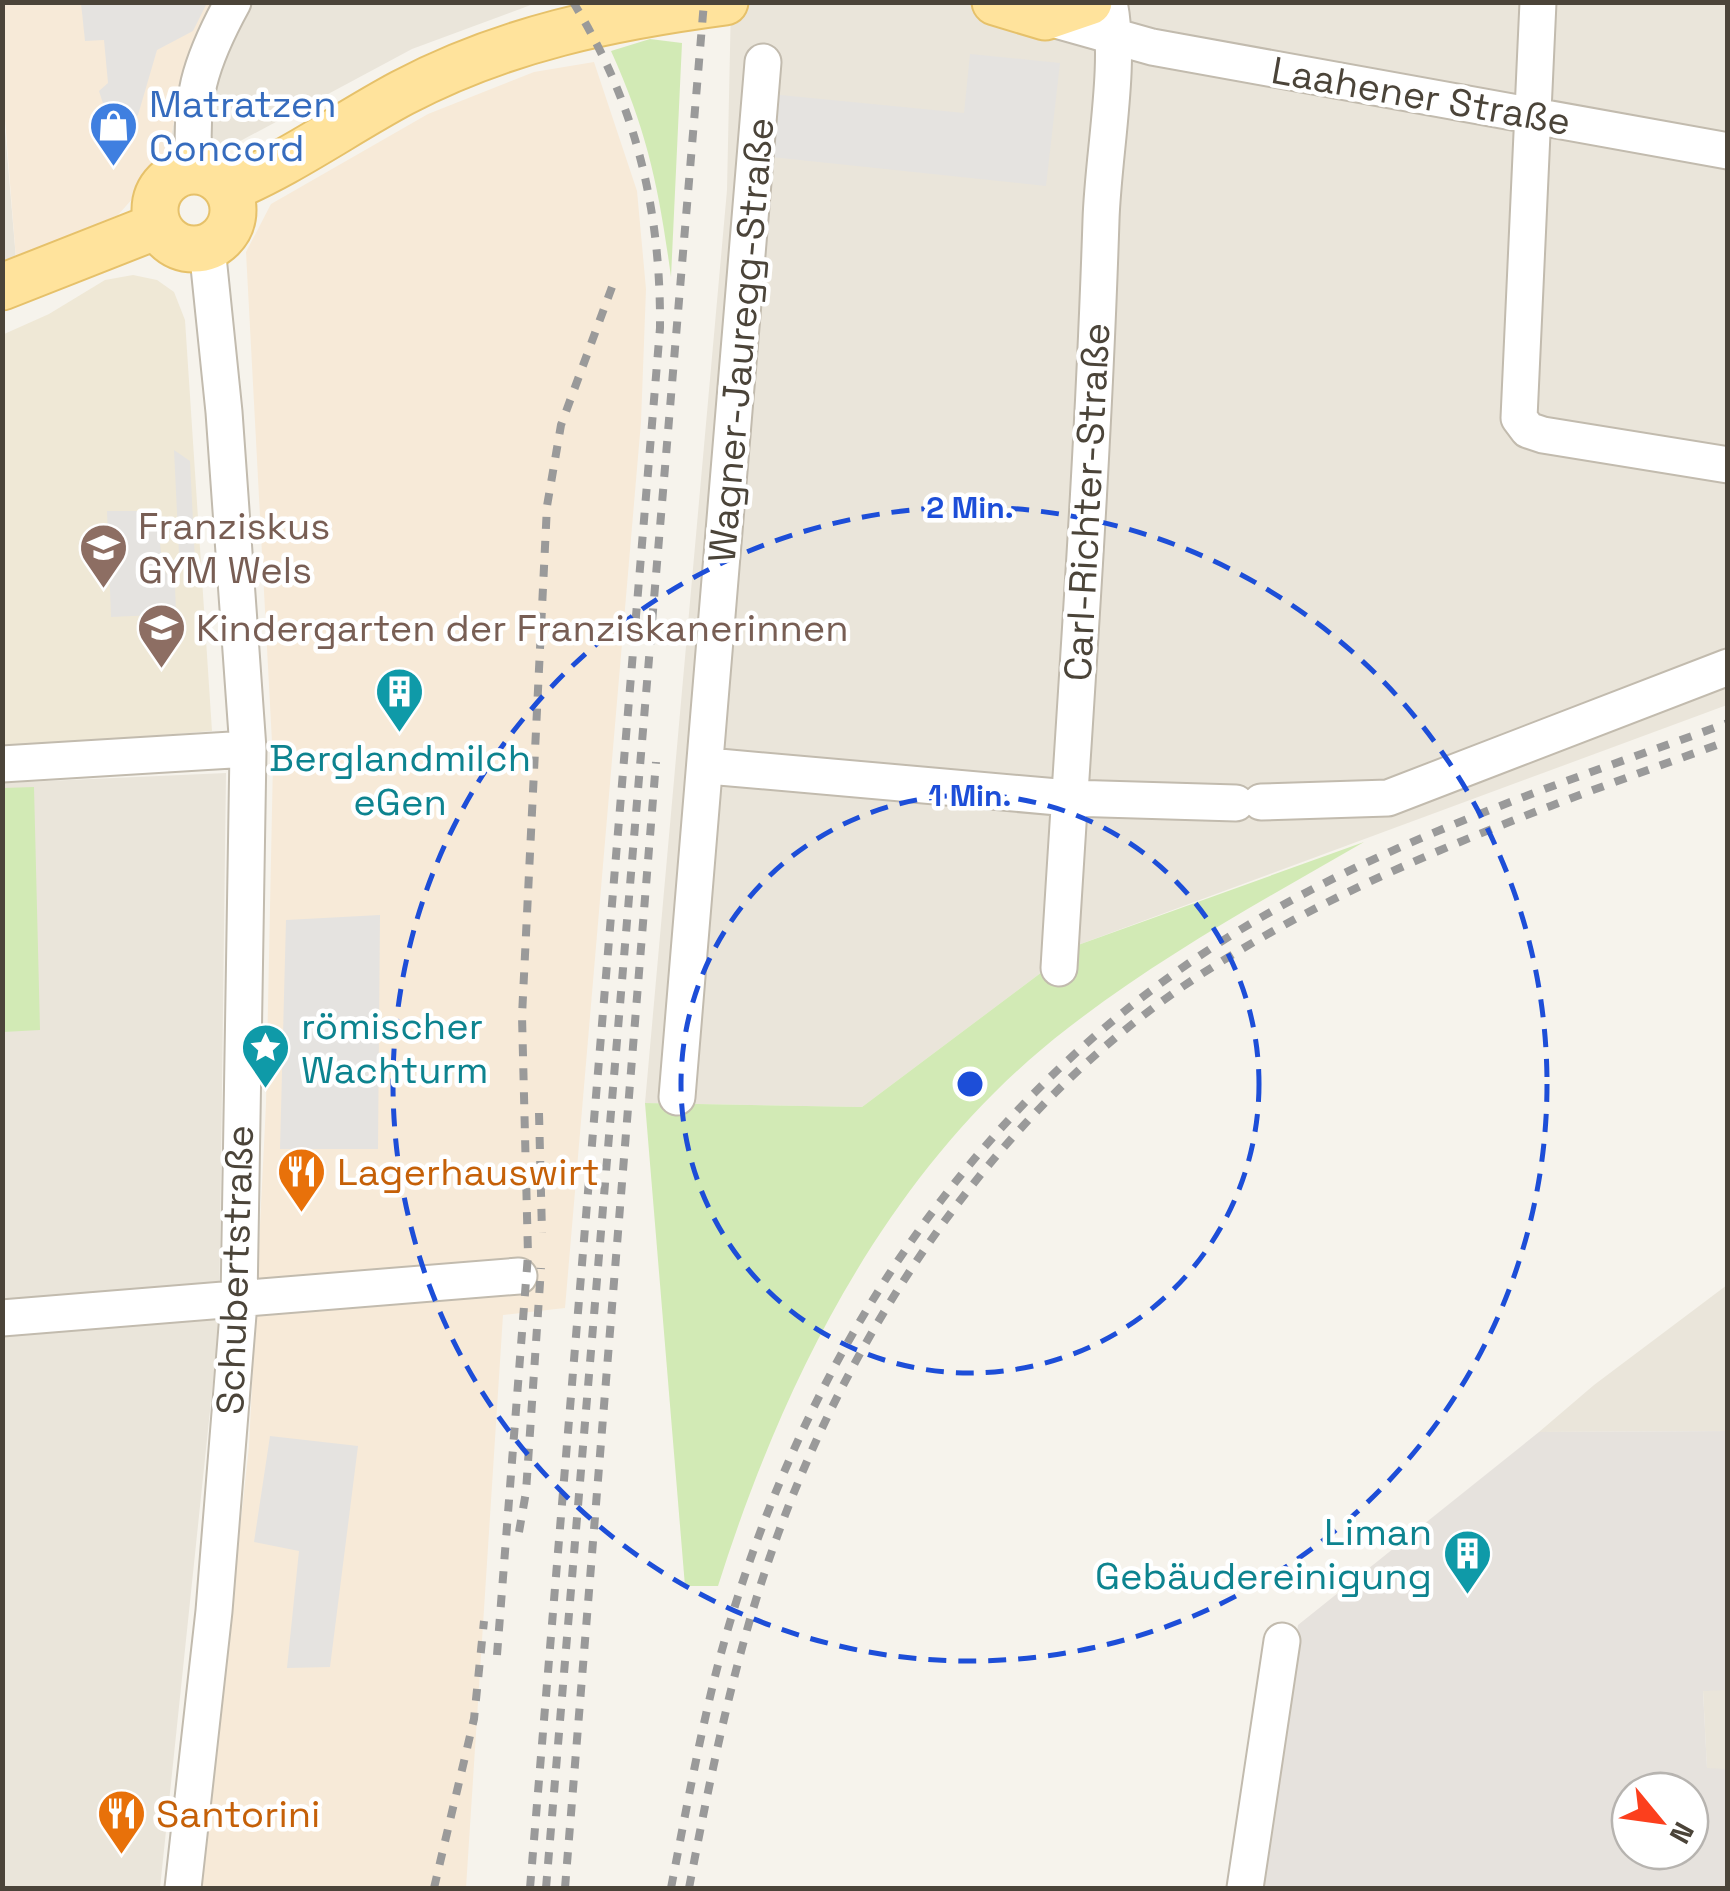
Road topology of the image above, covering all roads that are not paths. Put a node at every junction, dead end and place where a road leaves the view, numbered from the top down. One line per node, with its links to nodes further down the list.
1 (234, 2): 9 (street)
2 (725, 2): 9 (main road)
3 (995, 2): 5 (main road)
4 (1538, 2): 7 (street)
5 (1105, 14): 7 (street, Laahener Straße); 18 (street, Carl-Richter-Straße)
6 (763, 62): 17 (street, Wagner-Jauregg-Straße)
7 (1536, 117): 8 (street, Laahener Straße); 13 (street)
8 (1728, 150)
9 (211, 180): 10 (main road); 11 (main road)
10 (157, 226): 11 (main road); 12 (main road)
11 (209, 269): 15 (street, Schubertstraße)
12 (2, 287)
13 (1728, 465)
14 (1728, 667): 18 (street)
15 (248, 750): 16 (street); 22 (street, Schubertstraße)
16 (2, 764)
17 (708, 766): 18 (street); 20 (street, Wagner-Jauregg-Straße)
18 (1069, 798): 19 (street, Carl-Richter-Straße)
19 (1059, 968)
20 (677, 1097)
21 (519, 1276): 22 (street)
22 (239, 1302): 23 (street); 25 (street, Schubertstraße)
23 (2, 1318)
24 (1282, 1641): 26 (street)
25 (183, 1888)
26 (1245, 1888)

